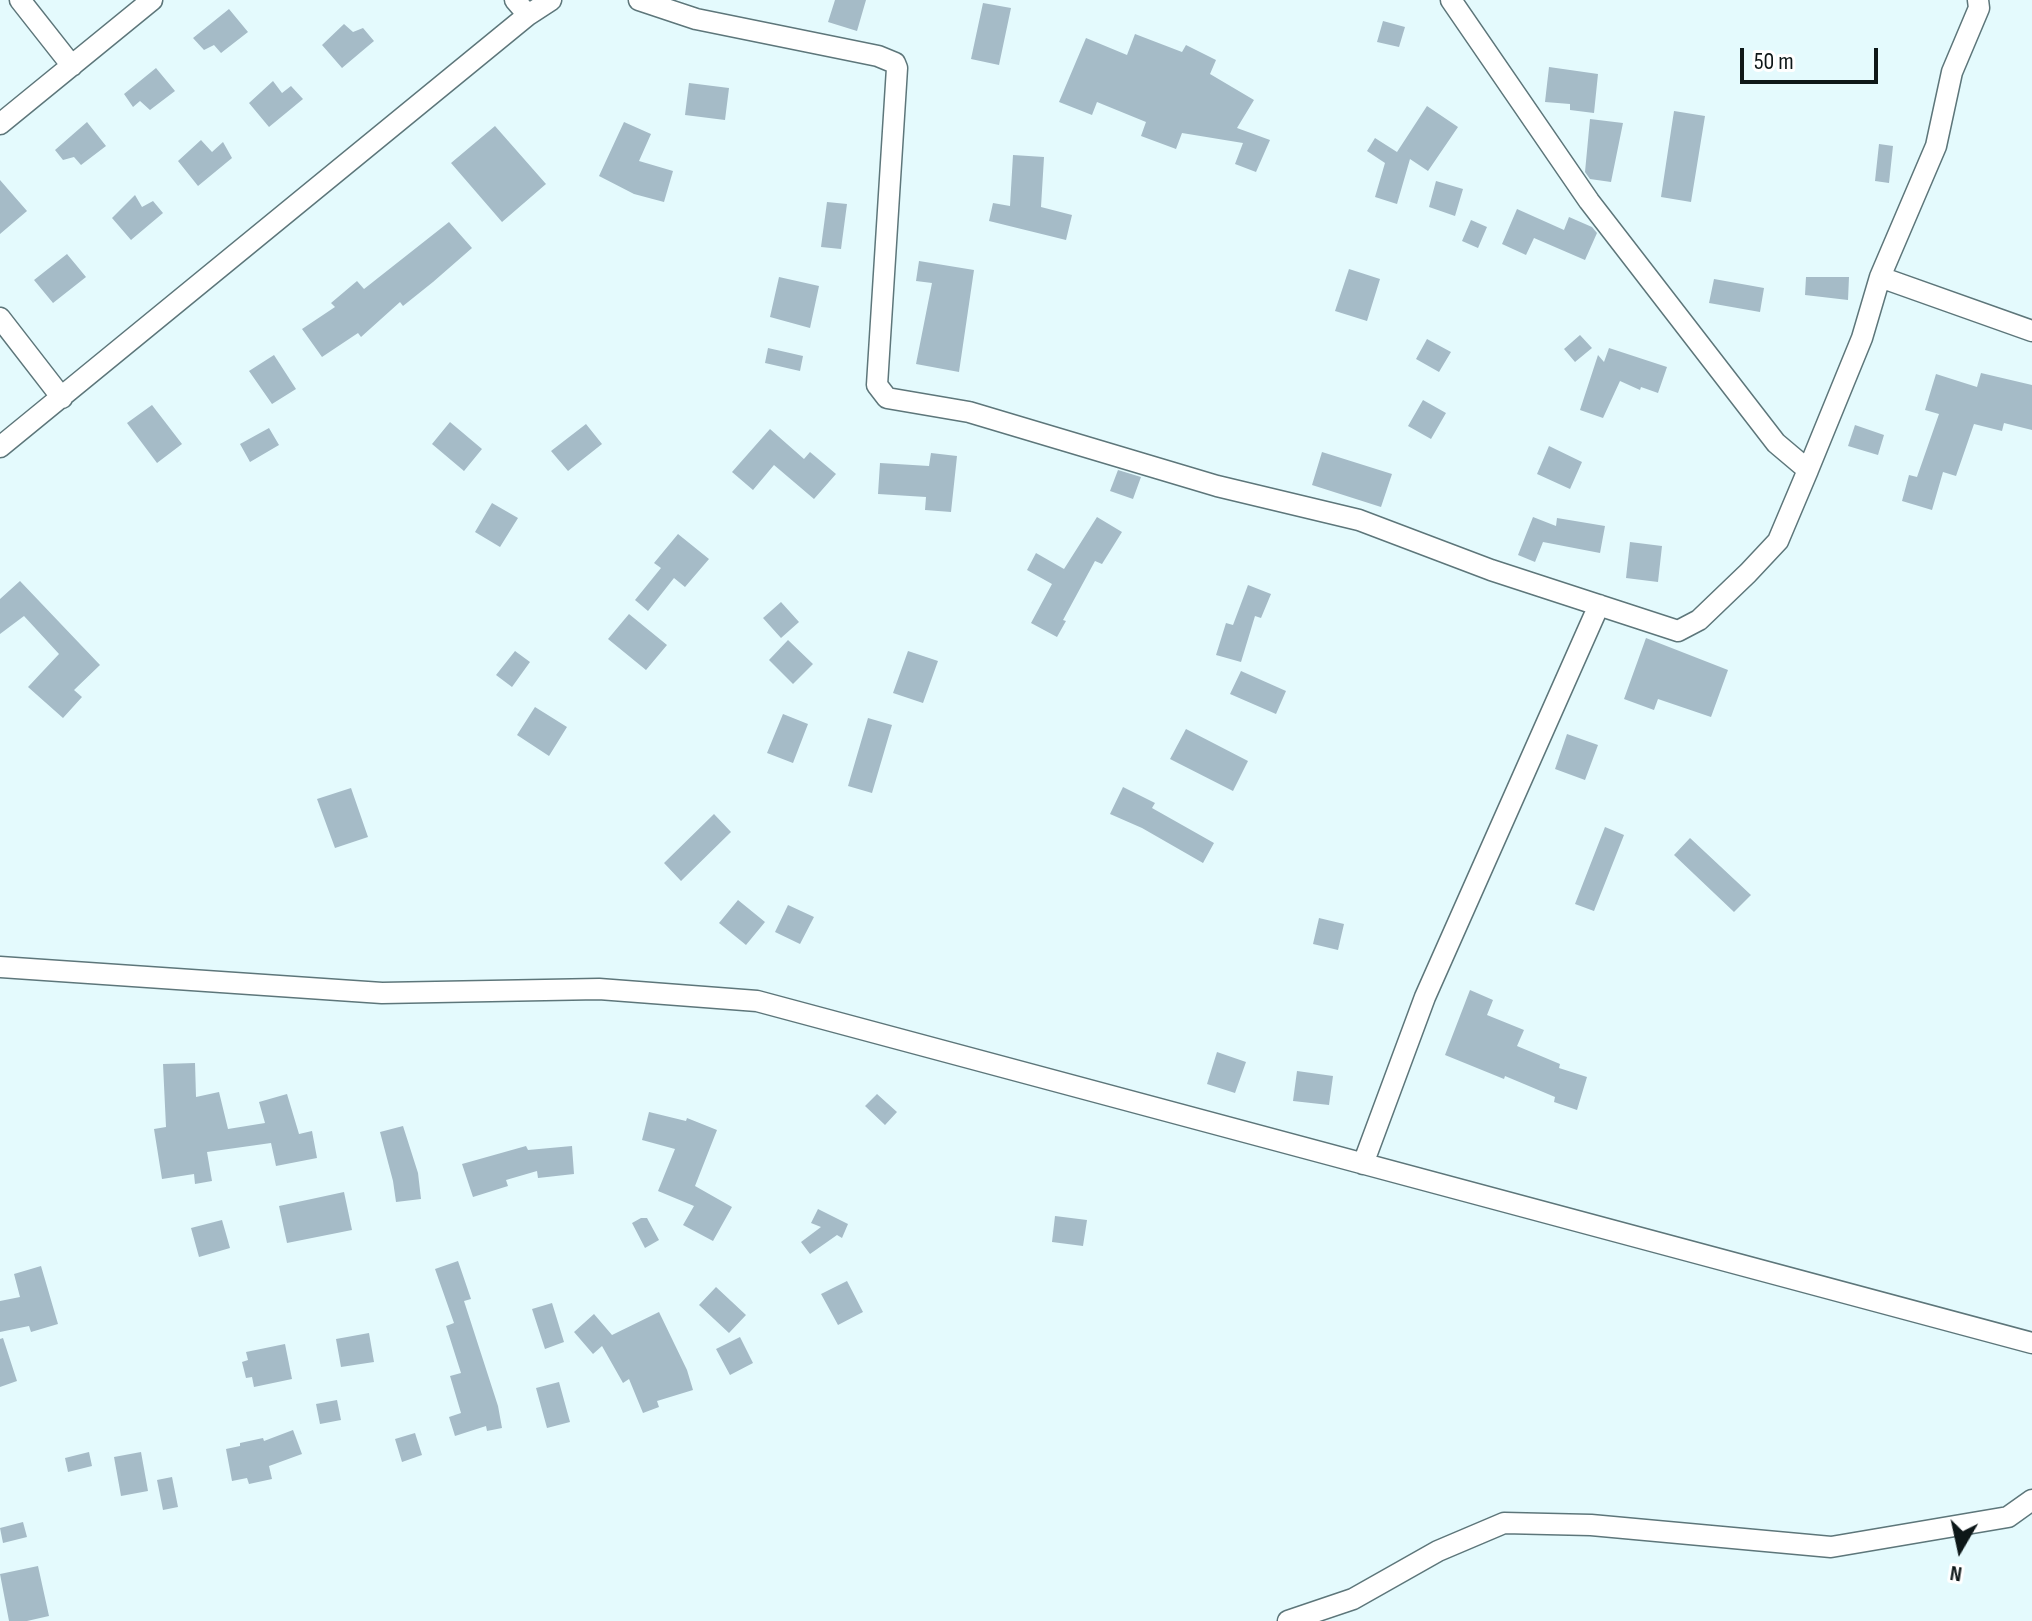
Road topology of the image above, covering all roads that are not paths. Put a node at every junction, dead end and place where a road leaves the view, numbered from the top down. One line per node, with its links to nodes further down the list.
1 (20, 0): 8 (street)
2 (152, 0): 8 (street)
3 (551, 0): 7 (street)
4 (639, 0): 16 (street)
5 (1451, 0): 15 (street)
6 (1978, 0): 10 (street)
7 (522, 8): 13 (street)
8 (72, 66): 9 (street)
9 (0, 124)
10 (1880, 277): 12 (street); 15 (street)
11 (0, 318): 13 (street)
12 (2032, 331)
13 (62, 398): 14 (street)
14 (0, 447)
15 (1808, 470): 16 (street)
16 (1599, 605): 18 (street)
17 (0, 967): 18 (street)
18 (1363, 1164): 19 (street)
19 (2032, 1343)
20 (2032, 1500): 21 (street)
21 (1288, 1621)

